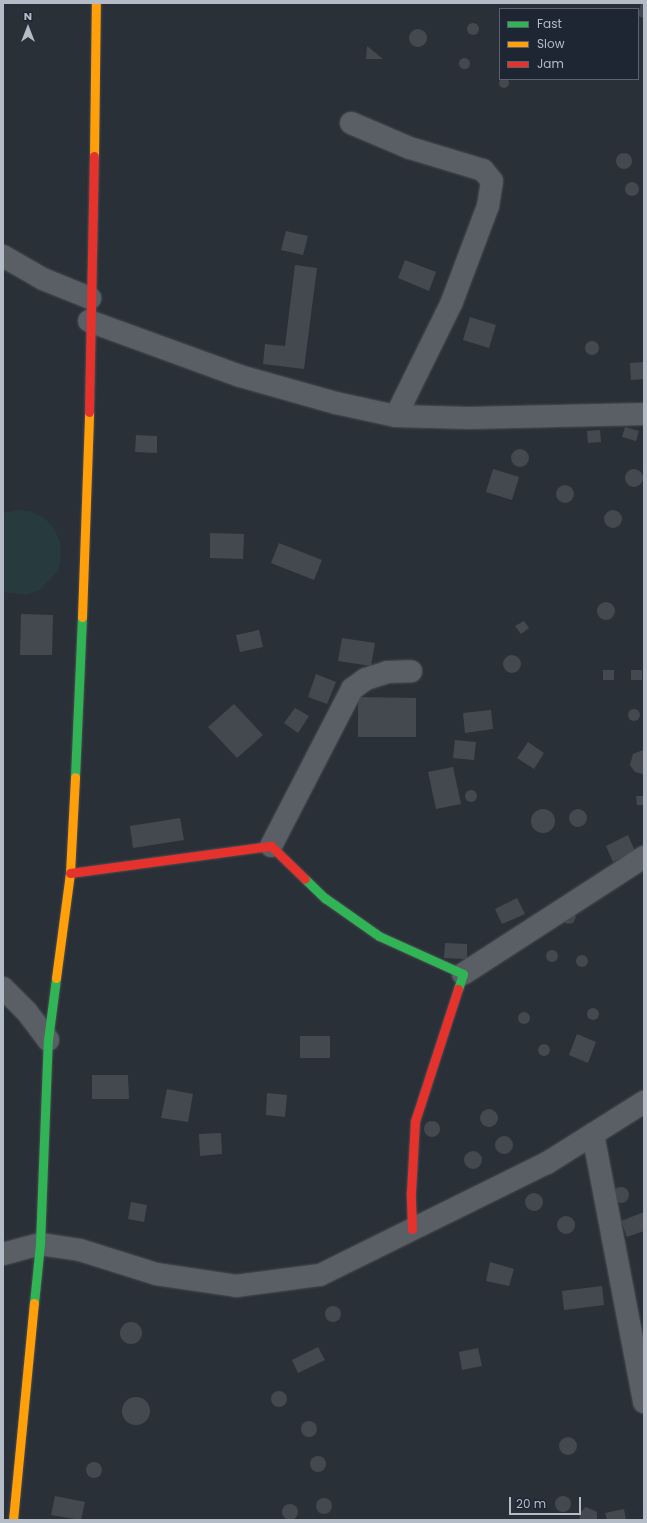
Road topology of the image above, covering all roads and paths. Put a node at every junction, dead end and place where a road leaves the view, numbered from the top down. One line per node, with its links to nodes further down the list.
1 (96, 3): 4 (street)
2 (352, 123): 7 (street)
3 (3, 256): 4 (street)
4 (90, 298): 5 (street)
5 (89, 321): 7 (street); 11 (street)
6 (644, 414): 7 (street)
7 (396, 416)
8 (411, 671): 9 (street)
9 (271, 846): 11 (street); 12 (street)
10 (644, 858): 12 (street)
11 (70, 873): 14 (street)
12 (463, 974): 17 (street)
13 (3, 988): 14 (street)
14 (48, 1040): 18 (street)
15 (644, 1102): 16 (street)
16 (593, 1134): 17 (street); 20 (street)
17 (412, 1229): 18 (street)
18 (40, 1244): 19 (street); 21 (street)
19 (3, 1254)
20 (644, 1402)
21 (13, 1520)

